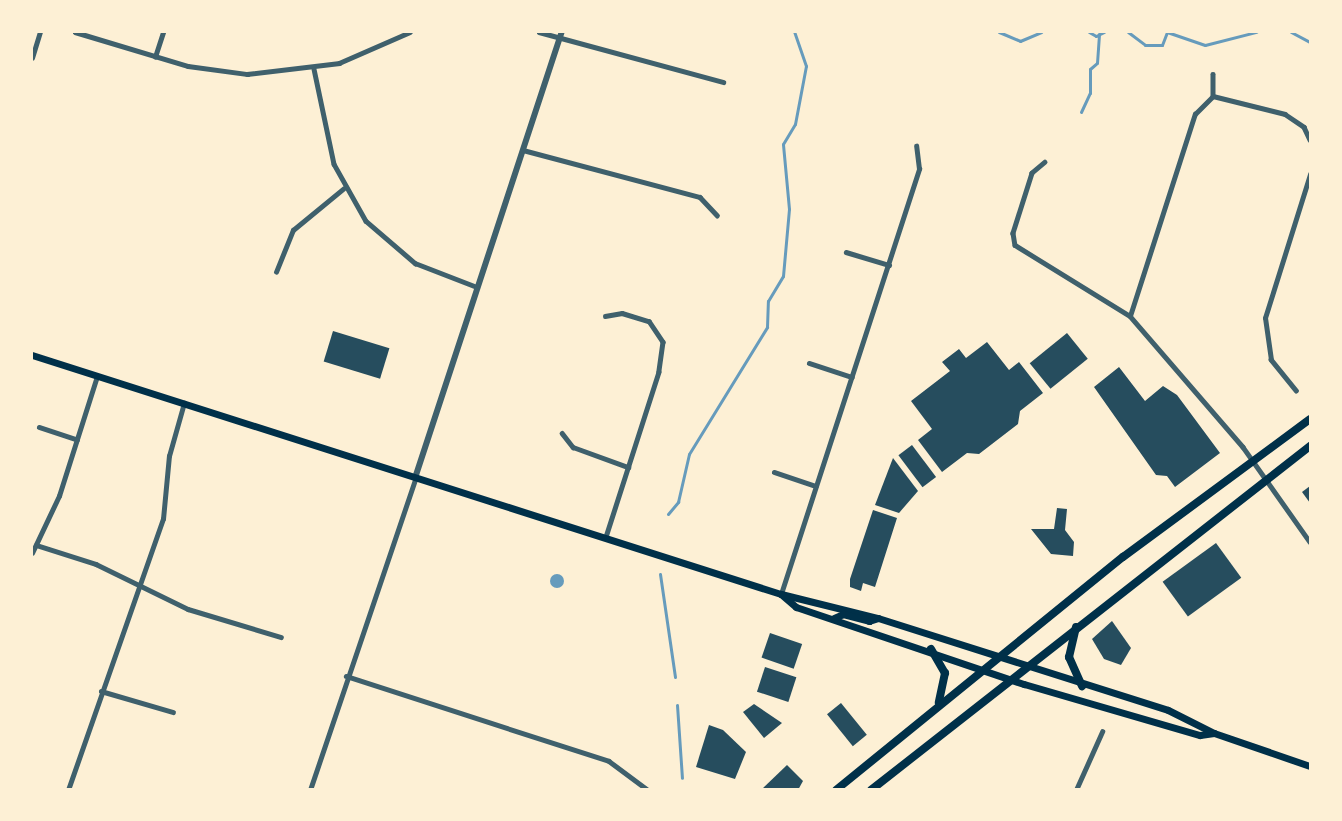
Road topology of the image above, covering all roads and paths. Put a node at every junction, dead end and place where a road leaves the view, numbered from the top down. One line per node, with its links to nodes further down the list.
1 (40, 32): 8 (street)
2 (75, 32): 7 (street)
3 (163, 32): 7 (street)
4 (410, 32): 9 (street)
5 (539, 32): 6 (street)
6 (561, 34): 11 (street); 15 (street)
7 (155, 57): 9 (street)
8 (32, 58)
9 (314, 69): 18 (street)
10 (1213, 74): 12 (street)
11 (723, 82)
12 (1214, 96): 13 (street); 25 (street)
13 (1311, 140)
14 (916, 146): 21 (street)
15 (523, 150): 19 (street); 23 (street)
16 (1045, 162): 25 (street)
17 (1310, 175): 30 (street)
18 (344, 189): 22 (street); 23 (street)
19 (717, 215)
20 (846, 252): 21 (street)
21 (889, 265): 29 (street)
22 (276, 272)
23 (477, 287): 40 (street)
24 (605, 316): 38 (street)
25 (1130, 316): 37 (street)
26 (32, 355): 28 (main road)
27 (809, 363): 29 (street)
28 (97, 376): 31 (main road); 35 (street)
29 (852, 377): 42 (street)
30 (1296, 391)
31 (184, 403): 40 (main road); 47 (street)
32 (1311, 419): 37 (main road)
33 (39, 427): 35 (street)
34 (562, 433): 38 (street)
35 (77, 439): 45 (street)
36 (1311, 446): 41 (main road)
37 (1253, 462): 41 (street); 54 (main road)
38 (628, 467): 43 (street)
39 (774, 472): 42 (street)
40 (416, 475): 43 (main road); 57 (street)
41 (1265, 480): 44 (street); 51 (main road)
42 (816, 486): 48 (street)
43 (606, 537): 48 (main road)
44 (1311, 542)
45 (36, 545): 46 (street); 47 (street)
46 (32, 553)
47 (138, 587): 52 (street); 60 (street)
48 (781, 594): 49 (main road); 50 (main road)
49 (834, 618): 50 (main road); 53 (main road)
50 (878, 618): 54 (main road)
51 (1076, 627): 55 (main road); 59 (main road)
52 (281, 637)
53 (931, 650): 56 (main road); 61 (main road)
54 (996, 657): 55 (main road); 56 (main road)
55 (1022, 667): 58 (main road); 59 (main road)
56 (983, 668): 58 (main road); 61 (main road)
57 (346, 676): 68 (street); 69 (street)
58 (1008, 678): 64 (main road); 71 (main road)
59 (1082, 686): 64 (main road)
60 (101, 691): 62 (street); 67 (street)
61 (939, 702): 66 (main road)
62 (173, 712)
63 (1102, 732): 72 (street)
64 (1214, 733): 65 (main road)
65 (1311, 766)
66 (842, 786): 70 (main road)
67 (68, 789)
68 (310, 789)
69 (648, 789)
70 (836, 789)
71 (871, 789)
72 (1076, 789)

